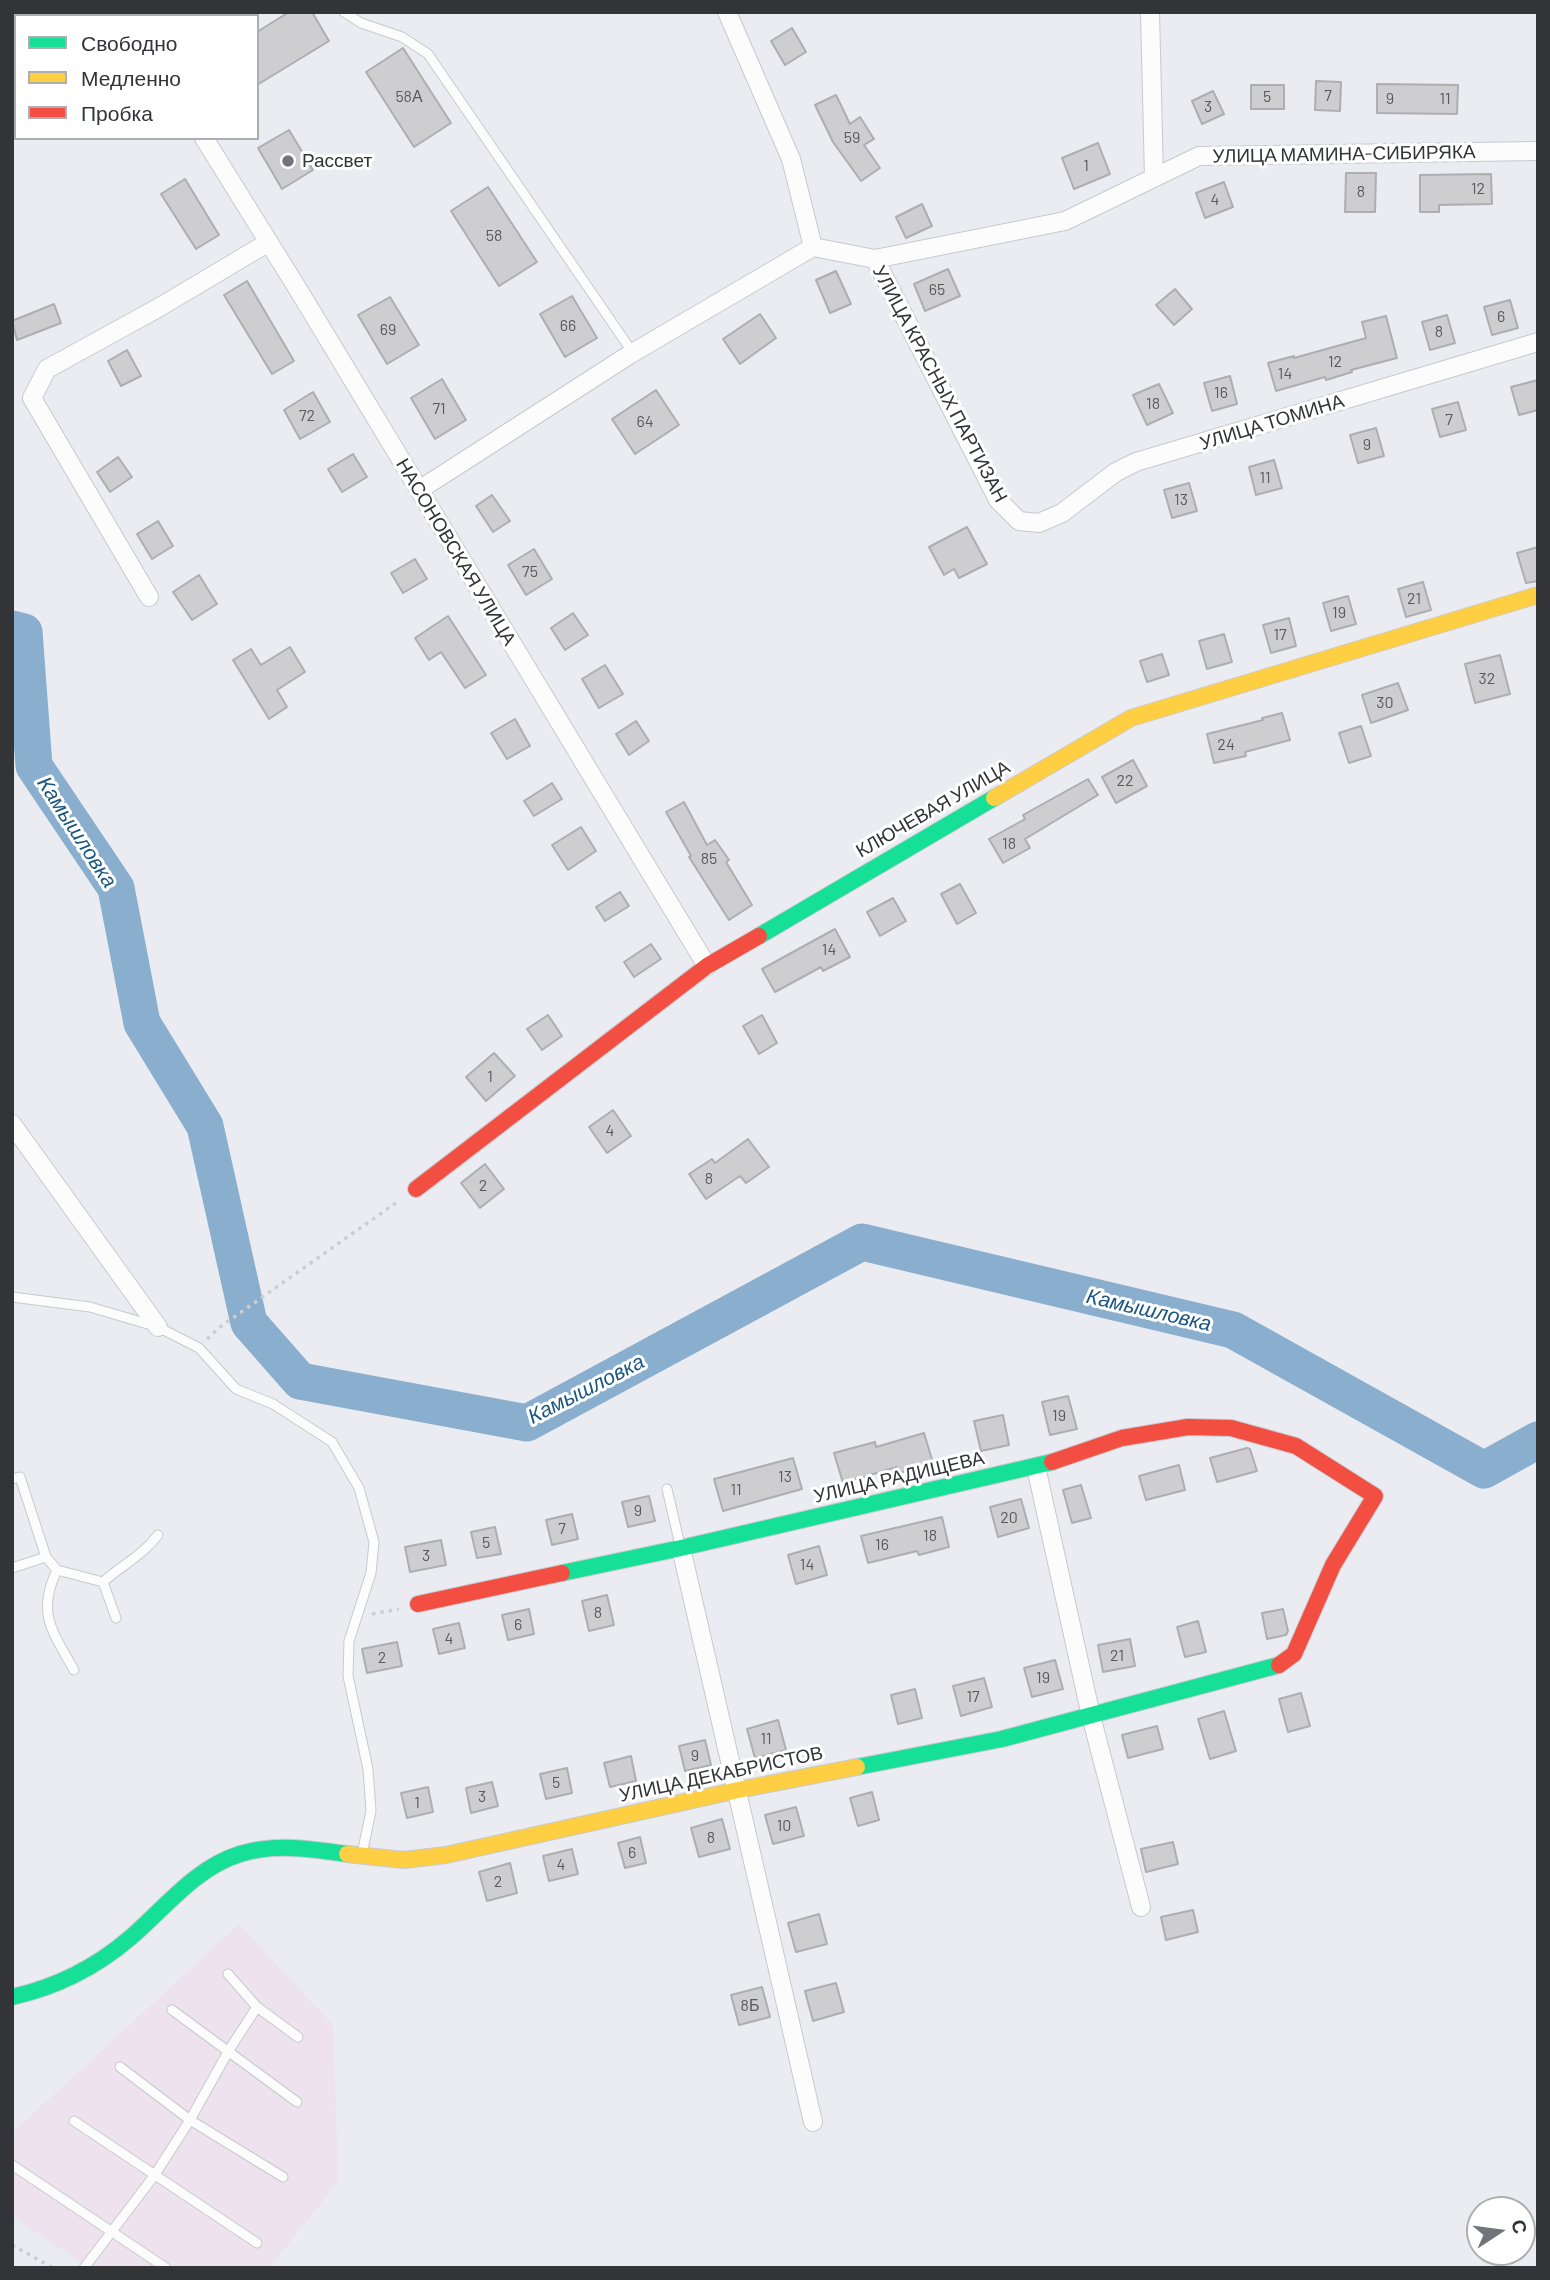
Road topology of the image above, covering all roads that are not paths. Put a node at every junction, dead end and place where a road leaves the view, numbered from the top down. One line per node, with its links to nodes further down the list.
1 (344, 12): 11 (lane)
2 (727, 12): 8 (street)
3 (1150, 12): 6 (street)
4 (205, 140): 7 (street, НАСОНОВСКАЯ УЛИЦА)
5 (1538, 151): 6 (street, УЛИЦА МАМИНА-СИБИРЯКА)
6 (1154, 178): 9 (street, УЛИЦА МАМИНА-СИБИРЯКА)
7 (269, 242): 12 (street, НАСОНОВСКАЯ УЛИЦА); 15 (street)
8 (813, 247): 9 (street, УЛИЦА КРАСНЫХ ПАРТИЗАН); 11 (street)
9 (875, 259): 13 (street, УЛИЦА КРАСНЫХ ПАРТИЗАН)
10 (1538, 342): 13 (street, УЛИЦА ТОМИНА)
11 (633, 353): 12 (street)
12 (419, 490): 16 (street, НАСОНОВСКАЯ УЛИЦА)
13 (1019, 521)
14 (1538, 595): 16 (street, КЛЮЧЕВАЯ УЛИЦА)
15 (149, 597)
16 (707, 966): 18 (street, КЛЮЧЕВАЯ УЛИЦА)
17 (12, 1124): 20 (street)
18 (416, 1189)
19 (12, 1297): 20 (lane)
20 (158, 1327): 36 (lane)
21 (1036, 1467): 24 (street, УЛИЦА РАДИЩЕВА); 26 (street, УЛИЦА РАДИЩЕВА); 34 (street)
22 (12, 1479): 27 (lane)
23 (667, 1489): 26 (lane)
24 (1375, 1496): 34 (street, УЛИЦА ДЕКАБРИСТОВ)
25 (158, 1535): 30 (lane)
26 (681, 1548): 31 (street, УЛИЦА РАДИЩЕВА); 35 (street)
27 (46, 1558): 28 (lane); 29 (lane)
28 (12, 1567)
29 (57, 1570): 30 (lane); 33 (lane)
30 (103, 1582): 32 (lane)
31 (418, 1604)
32 (116, 1618)
33 (74, 1670)
34 (1091, 1716): 35 (street, УЛИЦА ДЕКАБРИСТОВ); 37 (street)
35 (738, 1790): 36 (street, УЛИЦА ДЕКАБРИСТОВ); 48 (street)
36 (361, 1855): 39 (street, УЛИЦА ДЕКАБРИСТОВ)
37 (1141, 1907)
38 (228, 1974): 40 (lane)
39 (12, 1997)
40 (257, 2007): 42 (lane); 43 (lane)
41 (172, 2010): 43 (lane)
42 (298, 2037)
43 (229, 2050): 45 (lane); 46 (lane)
44 (120, 2067): 46 (lane)
45 (297, 2102)
46 (190, 2120): 50 (lane); 51 (lane)
47 (74, 2121): 50 (lane)
48 (813, 2122)
49 (12, 2165): 52 (lane)
50 (154, 2176): 52 (lane); 53 (lane)
51 (284, 2177)
52 (112, 2231): 54 (lane); 55 (lane)
53 (257, 2243)
54 (84, 2268)
55 (166, 2268)

